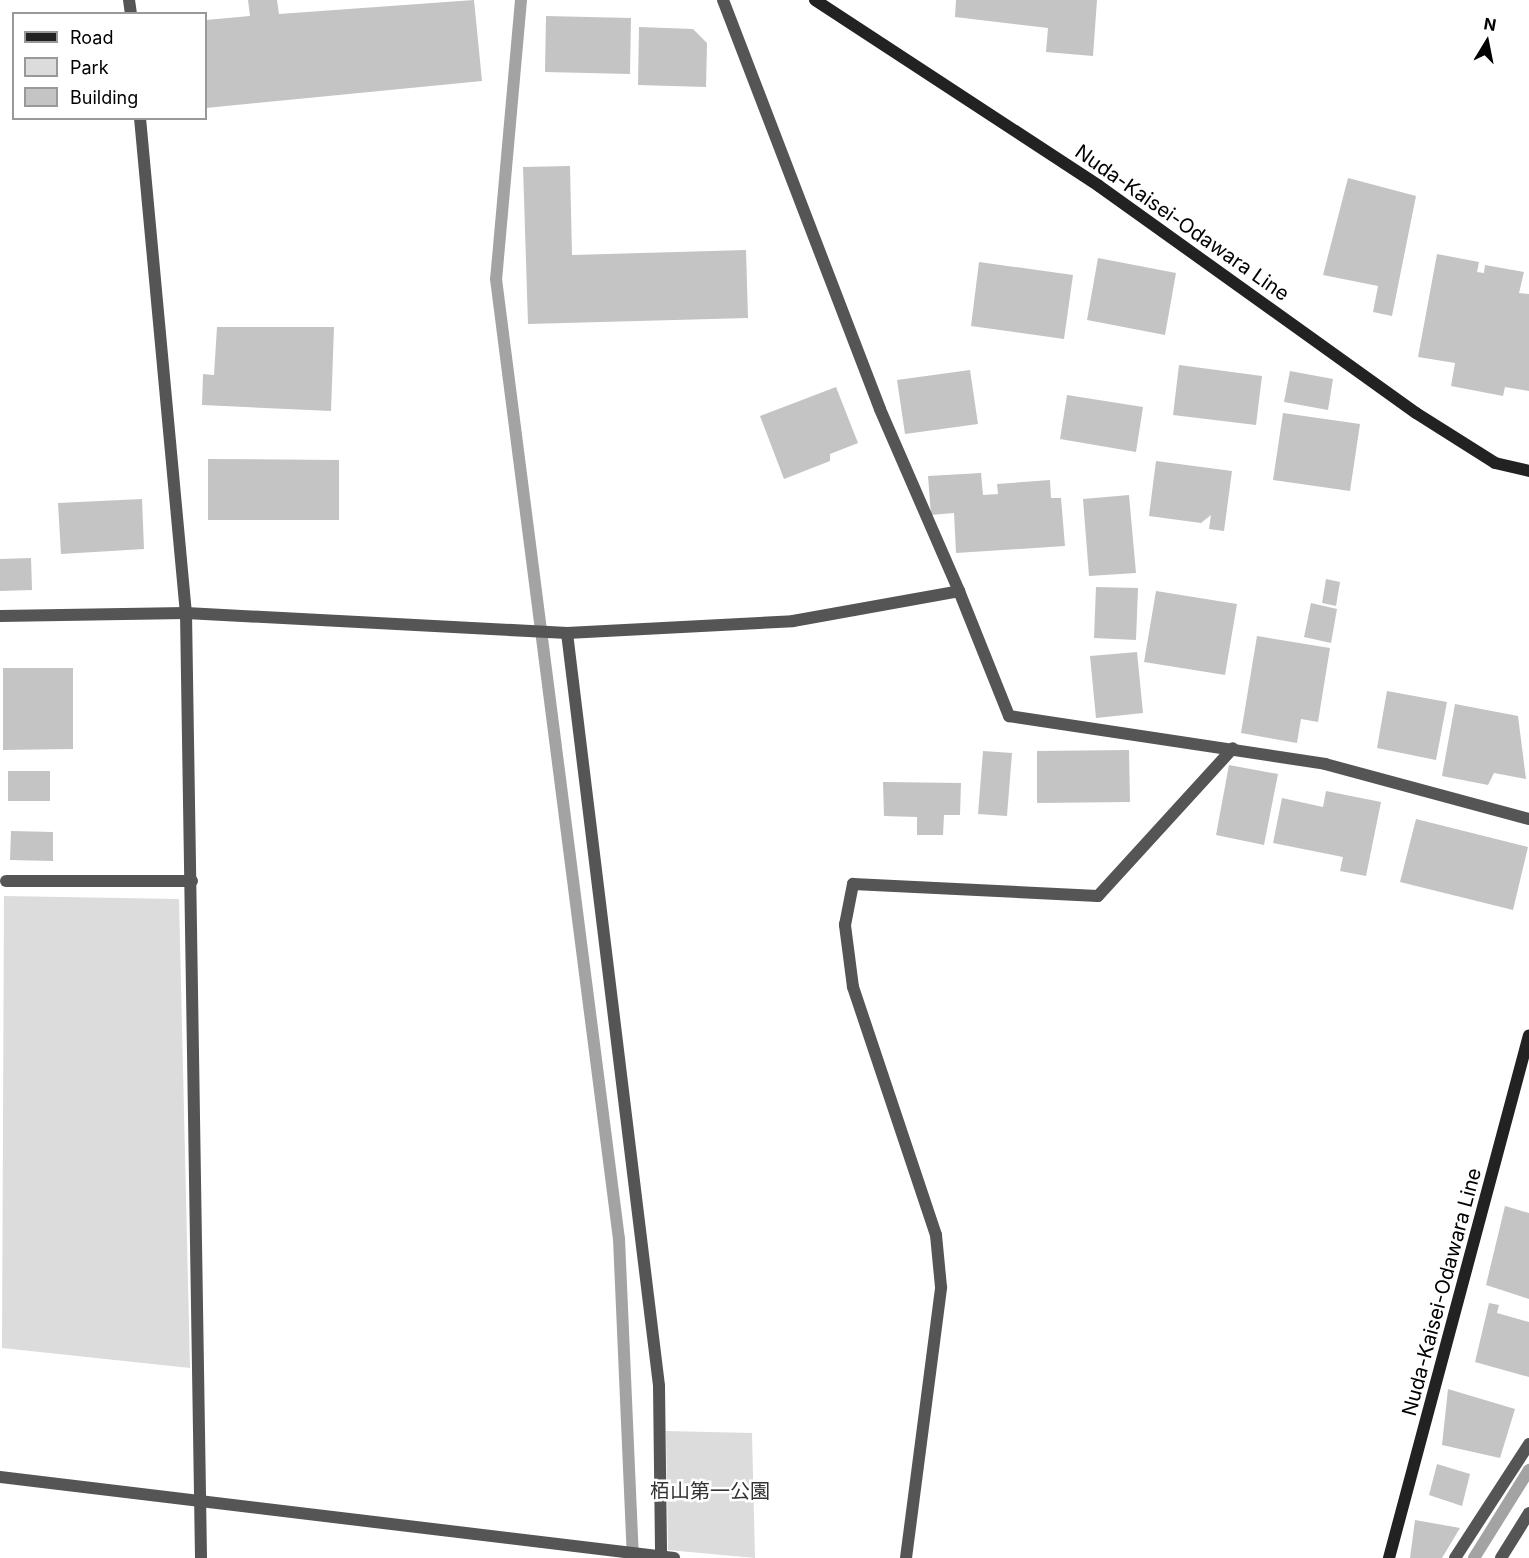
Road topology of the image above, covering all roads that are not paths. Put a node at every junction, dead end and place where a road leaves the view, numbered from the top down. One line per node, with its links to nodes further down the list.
1 (723, 0): 5 (street)
2 (815, 0): 4 (main road, Nuda-Kaisei-Odawara Line)
3 (140, 120): 6 (street)
4 (1529, 471)
5 (959, 591): 8 (street); 9 (street)
6 (186, 613): 7 (street); 8 (street); 12 (street)
7 (0, 616)
8 (567, 633): 19 (street)
9 (1233, 748): 10 (street); 21 (street)
10 (1529, 819)
11 (6, 881): 12 (street)
12 (192, 881): 16 (street)
13 (1529, 1035): 22 (main road, Nuda-Kaisei-Odawara Line)
14 (1529, 1444): 23 (street)
15 (0, 1477): 16 (street)
16 (201, 1501): 18 (street); 20 (street)
17 (1529, 1513): 24 (street)
18 (615, 1555): 19 (street)
19 (667, 1557)
20 (201, 1558)
21 (906, 1558)
22 (1389, 1558)
23 (1455, 1558)
24 (1501, 1558)

